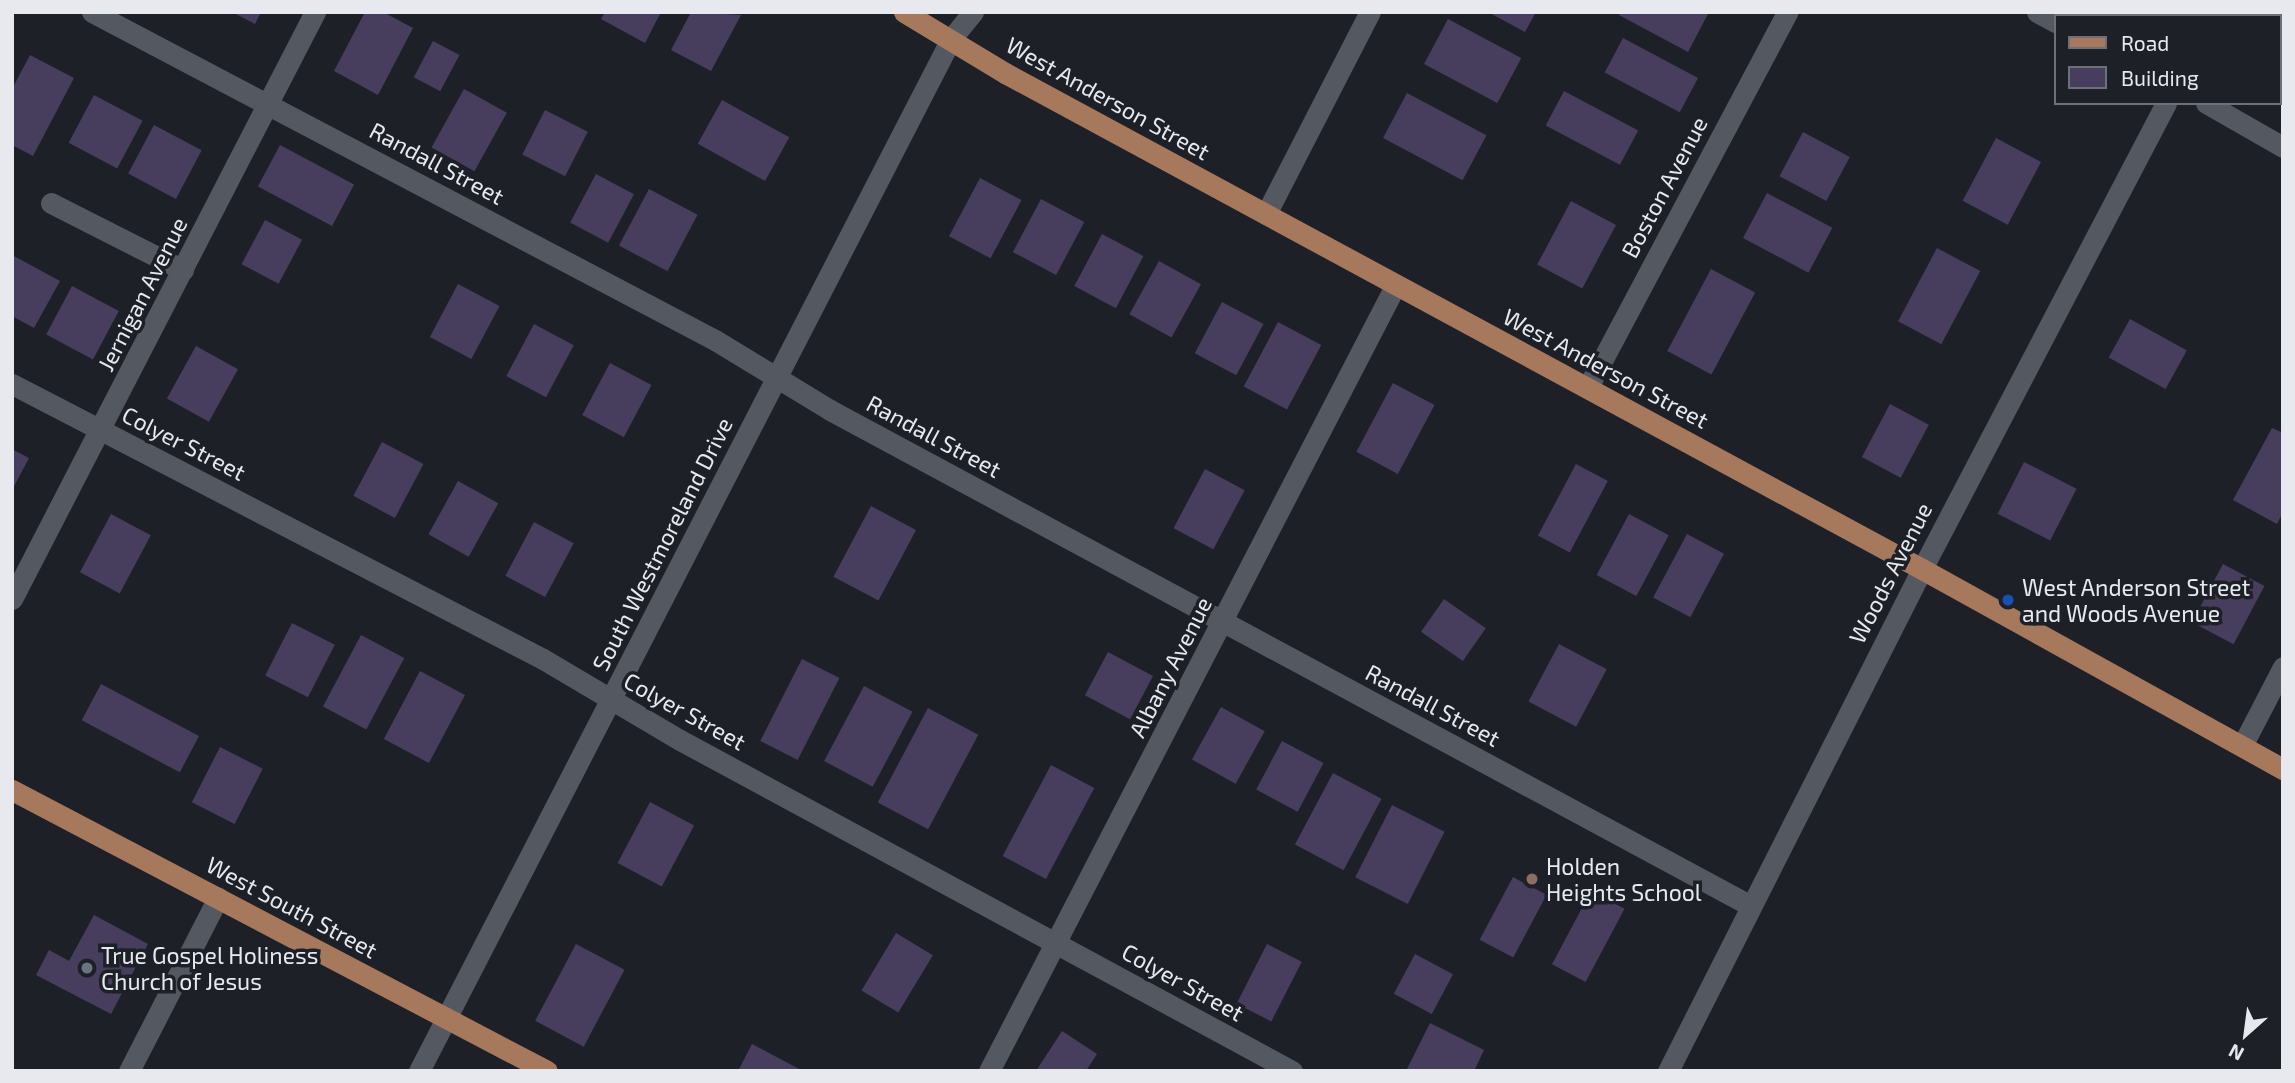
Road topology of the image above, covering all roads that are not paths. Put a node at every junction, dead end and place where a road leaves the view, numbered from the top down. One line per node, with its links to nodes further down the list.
1 (92, 12): 11 (street, Randall Street)
2 (316, 12): 11 (street, Jernigan Avenue)
3 (904, 12): 10 (main road, West Anderson Street)
4 (958, 12): 10 (street, South Westmoreland Drive)
5 (973, 12): 10 (street, South Westmoreland Drive)
6 (1370, 12): 16 (street)
7 (1787, 12): 21 (street, Boston Avenue)
8 (2037, 12): 9 (street)
9 (2054, 21)
10 (951, 39): 16 (main road, West Anderson Street); 19 (street, South Westmoreland Drive)
11 (268, 104): 17 (street, Jernigan Avenue); 19 (street, Randall Street)
12 (2165, 105): 23 (street, Woods Avenue)
13 (2210, 105): 14 (street)
14 (2283, 147)
15 (51, 203): 17 (street)
16 (1266, 214): 18 (main road, West Anderson Street)
17 (183, 270): 22 (street, Jernigan Avenue)
18 (1395, 286): 21 (main road, West Anderson Street); 25 (street, Albany Avenue)
19 (776, 377): 25 (street, Randall Street); 27 (street, South Westmoreland Drive)
20 (12, 384): 22 (street, Colyer Street)
21 (1588, 387): 23 (main road, West Anderson Street)
22 (102, 430): 24 (street, Jernigan Avenue); 27 (street, Colyer Street)
23 (1922, 569): 28 (main road, West Anderson Street); 32 (street, Woods Avenue)
24 (12, 599)
25 (1223, 622): 32 (street, Randall Street); 33 (street, Albany Avenue)
26 (2283, 667): 28 (street)
27 (612, 701): 33 (street, Colyer Street); 34 (street, South Westmoreland Drive)
28 (2242, 746): 29 (main road, West Anderson Street)
29 (2283, 769)
30 (12, 790): 31 (main road, West South Street)
31 (218, 898): 34 (main road, West South Street); 35 (street)
32 (1751, 906): 40 (street, Woods Avenue)
33 (1056, 942): 38 (street, Albany Avenue); 39 (street, Colyer Street)
34 (447, 1017): 36 (street, South Westmoreland Drive); 37 (main road, West South Street)
35 (129, 1071)
36 (419, 1071)
37 (547, 1071)
38 (989, 1071)
39 (1292, 1071)
40 (1668, 1071)

